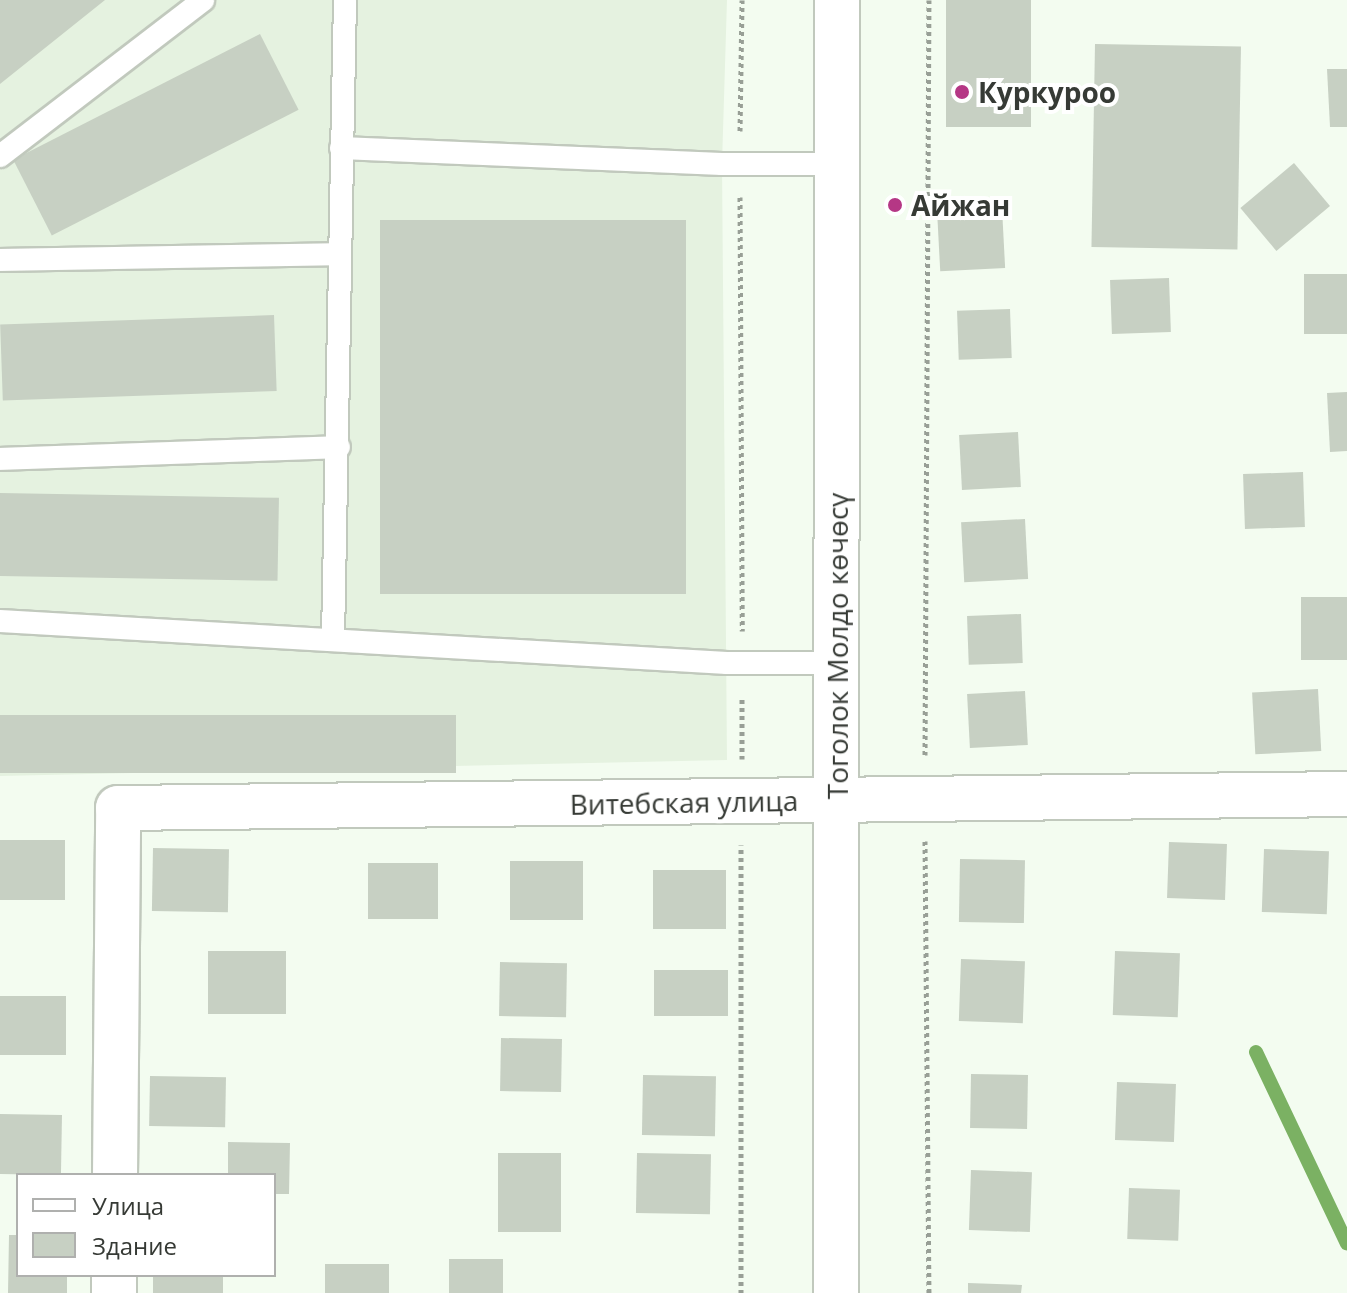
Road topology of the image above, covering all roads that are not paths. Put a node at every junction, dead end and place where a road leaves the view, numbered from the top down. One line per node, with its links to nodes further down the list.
1 (203, 0): 5 (lane)
2 (345, 0): 4 (lane)
3 (837, 0): 6 (street, Тоголок Молдо көчөсү)
4 (341, 148): 6 (lane); 7 (lane)
5 (0, 156)
6 (838, 164): 13 (street, Тоголок Молдо көчөсү)
7 (337, 254): 8 (lane); 9 (lane)
8 (0, 260)
9 (339, 447): 10 (lane); 12 (lane)
10 (0, 459)
11 (0, 621): 12 (lane)
12 (333, 640): 13 (lane)
13 (836, 663): 15 (street, Тоголок Молдо көчөсү)
14 (1347, 794): 15 (street, Витебская улица)
15 (837, 800): 16 (street, Витебская улица); 17 (street, Тоголок Молдо көчөсү)
16 (115, 1173)
17 (836, 1293)

